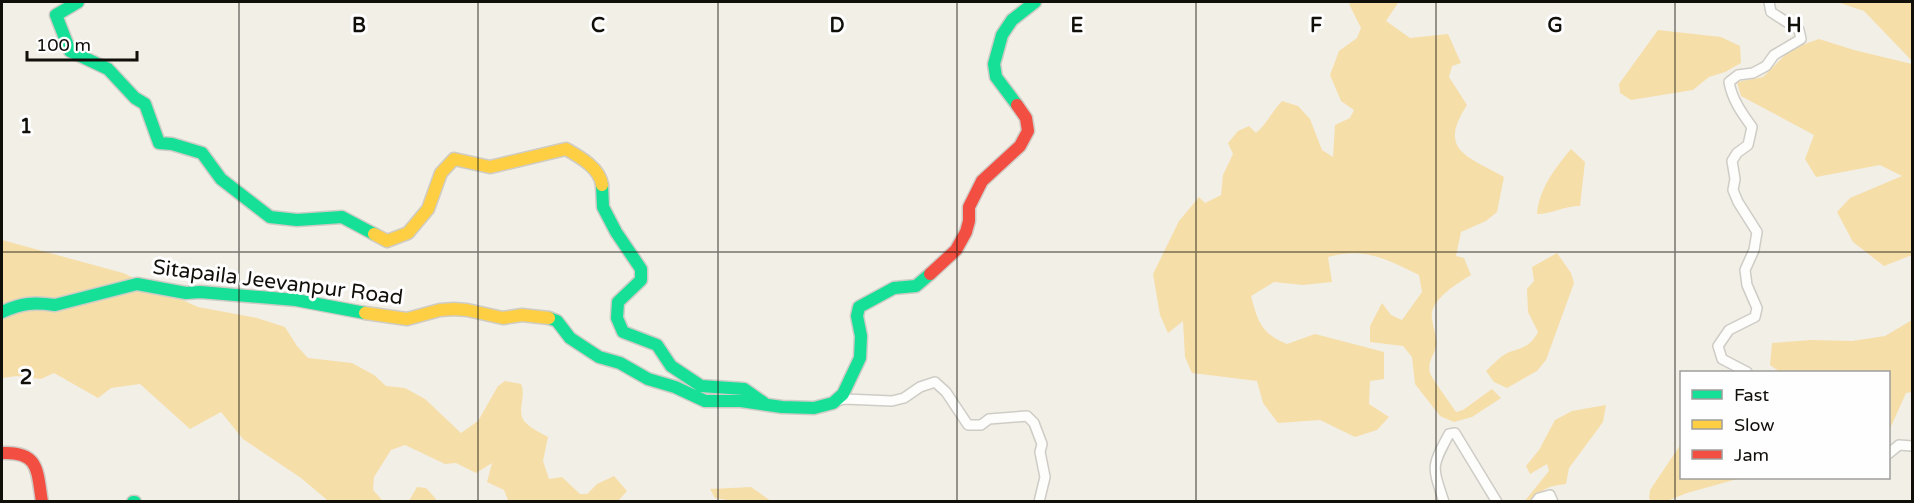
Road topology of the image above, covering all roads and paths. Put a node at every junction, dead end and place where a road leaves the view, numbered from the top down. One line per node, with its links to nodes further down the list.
1 (78, 2): 7 (street)
2 (1035, 2): 6 (street)
3 (1769, 2): 5 (street)
4 (2, 312): 7 (street, Sitapaila Jeevanpur Road)
5 (1745, 371)
6 (833, 403): 7 (street, Sitapaila Jeevanpur Road); 12 (street)
7 (765, 404)
8 (1912, 446): 9 (street)
9 (1890, 452)
10 (2, 453): 11 (street)
11 (42, 501)
12 (1039, 501)
13 (1444, 501): 14 (street)
14 (1497, 501)
15 (1536, 501): 16 (street)
16 (1553, 501)

